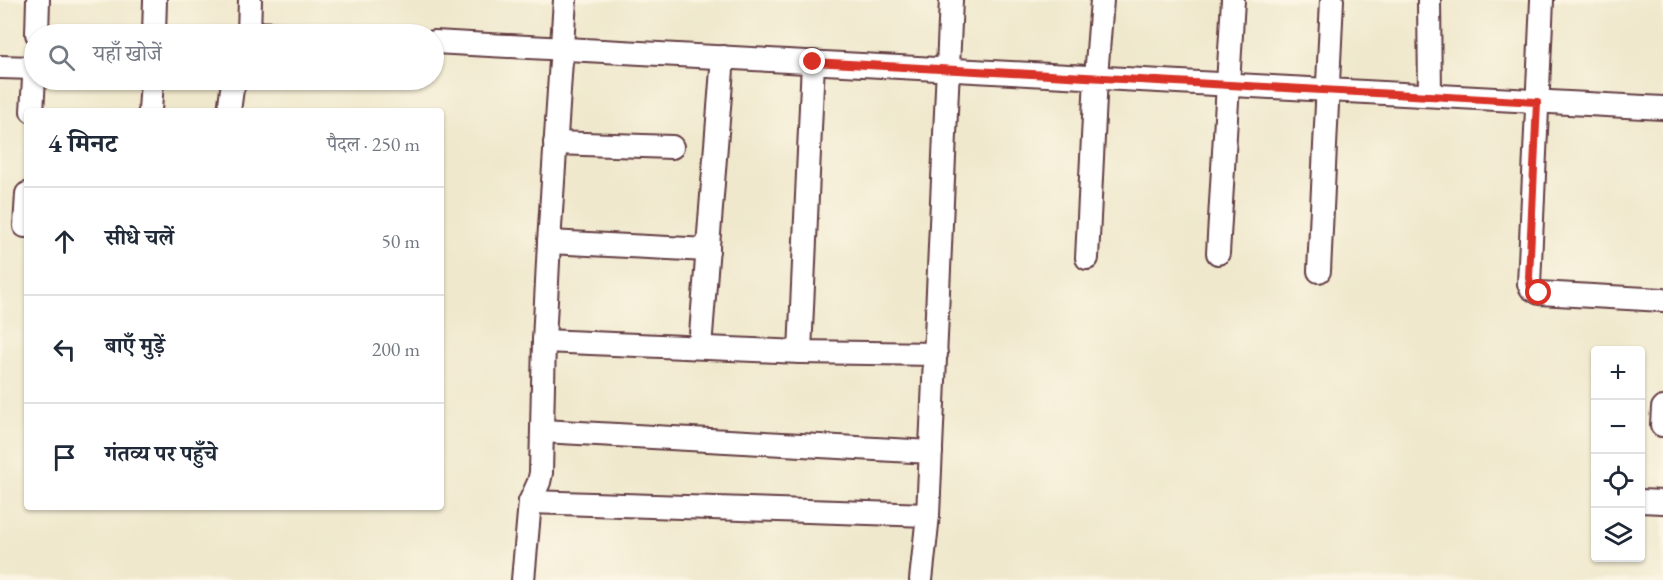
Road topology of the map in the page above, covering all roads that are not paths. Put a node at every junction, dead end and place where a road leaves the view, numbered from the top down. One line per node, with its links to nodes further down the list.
1 (38, 0): 11 (street)
2 (155, 0): 12 (street)
3 (250, 0): 13 (street)
4 (565, 0): 15 (street)
5 (951, 0): 20 (street)
6 (1102, 0): 21 (street)
7 (1233, 0): 22 (street)
8 (1332, 0): 23 (street)
9 (1429, 0): 27 (street)
10 (1542, 0): 28 (street)
11 (37, 24)
12 (154, 24)
13 (249, 24)
14 (444, 43): 15 (street)
15 (562, 49): 16 (street); 33 (street)
16 (723, 57): 17 (street); 36 (street)
17 (813, 62): 20 (street); 43 (street)
18 (0, 67): 19 (street)
19 (24, 68)
20 (947, 69): 21 (street); 44 (street)
21 (1096, 77): 22 (street); 38 (street)
22 (1227, 84): 23 (street); 37 (street)
23 (1327, 89): 27 (street); 39 (street)
24 (33, 90): 29 (street)
25 (151, 90): 30 (street)
26 (232, 90): 31 (street)
27 (1430, 95): 28 (street)
28 (1537, 102): 32 (street); 40 (street)
29 (32, 108)
30 (150, 108)
31 (230, 108)
32 (1663, 108)
33 (555, 143): 34 (street); 35 (street)
34 (672, 147)
35 (549, 242): 36 (street); 41 (street)
36 (708, 250): 42 (street)
37 (1218, 253)
38 (1087, 258)
39 (1319, 271)
40 (1663, 300)
41 (544, 341): 42 (street); 45 (street)
42 (700, 347): 43 (street)
43 (800, 352): 44 (street)
44 (936, 354): 46 (street)
45 (542, 431): 46 (street); 48 (street)
46 (931, 452): 50 (street)
47 (1645, 501): 49 (street)
48 (530, 502): 50 (street); 51 (street)
49 (1663, 502)
50 (928, 515): 52 (street)
51 (523, 580)
52 (921, 580)

